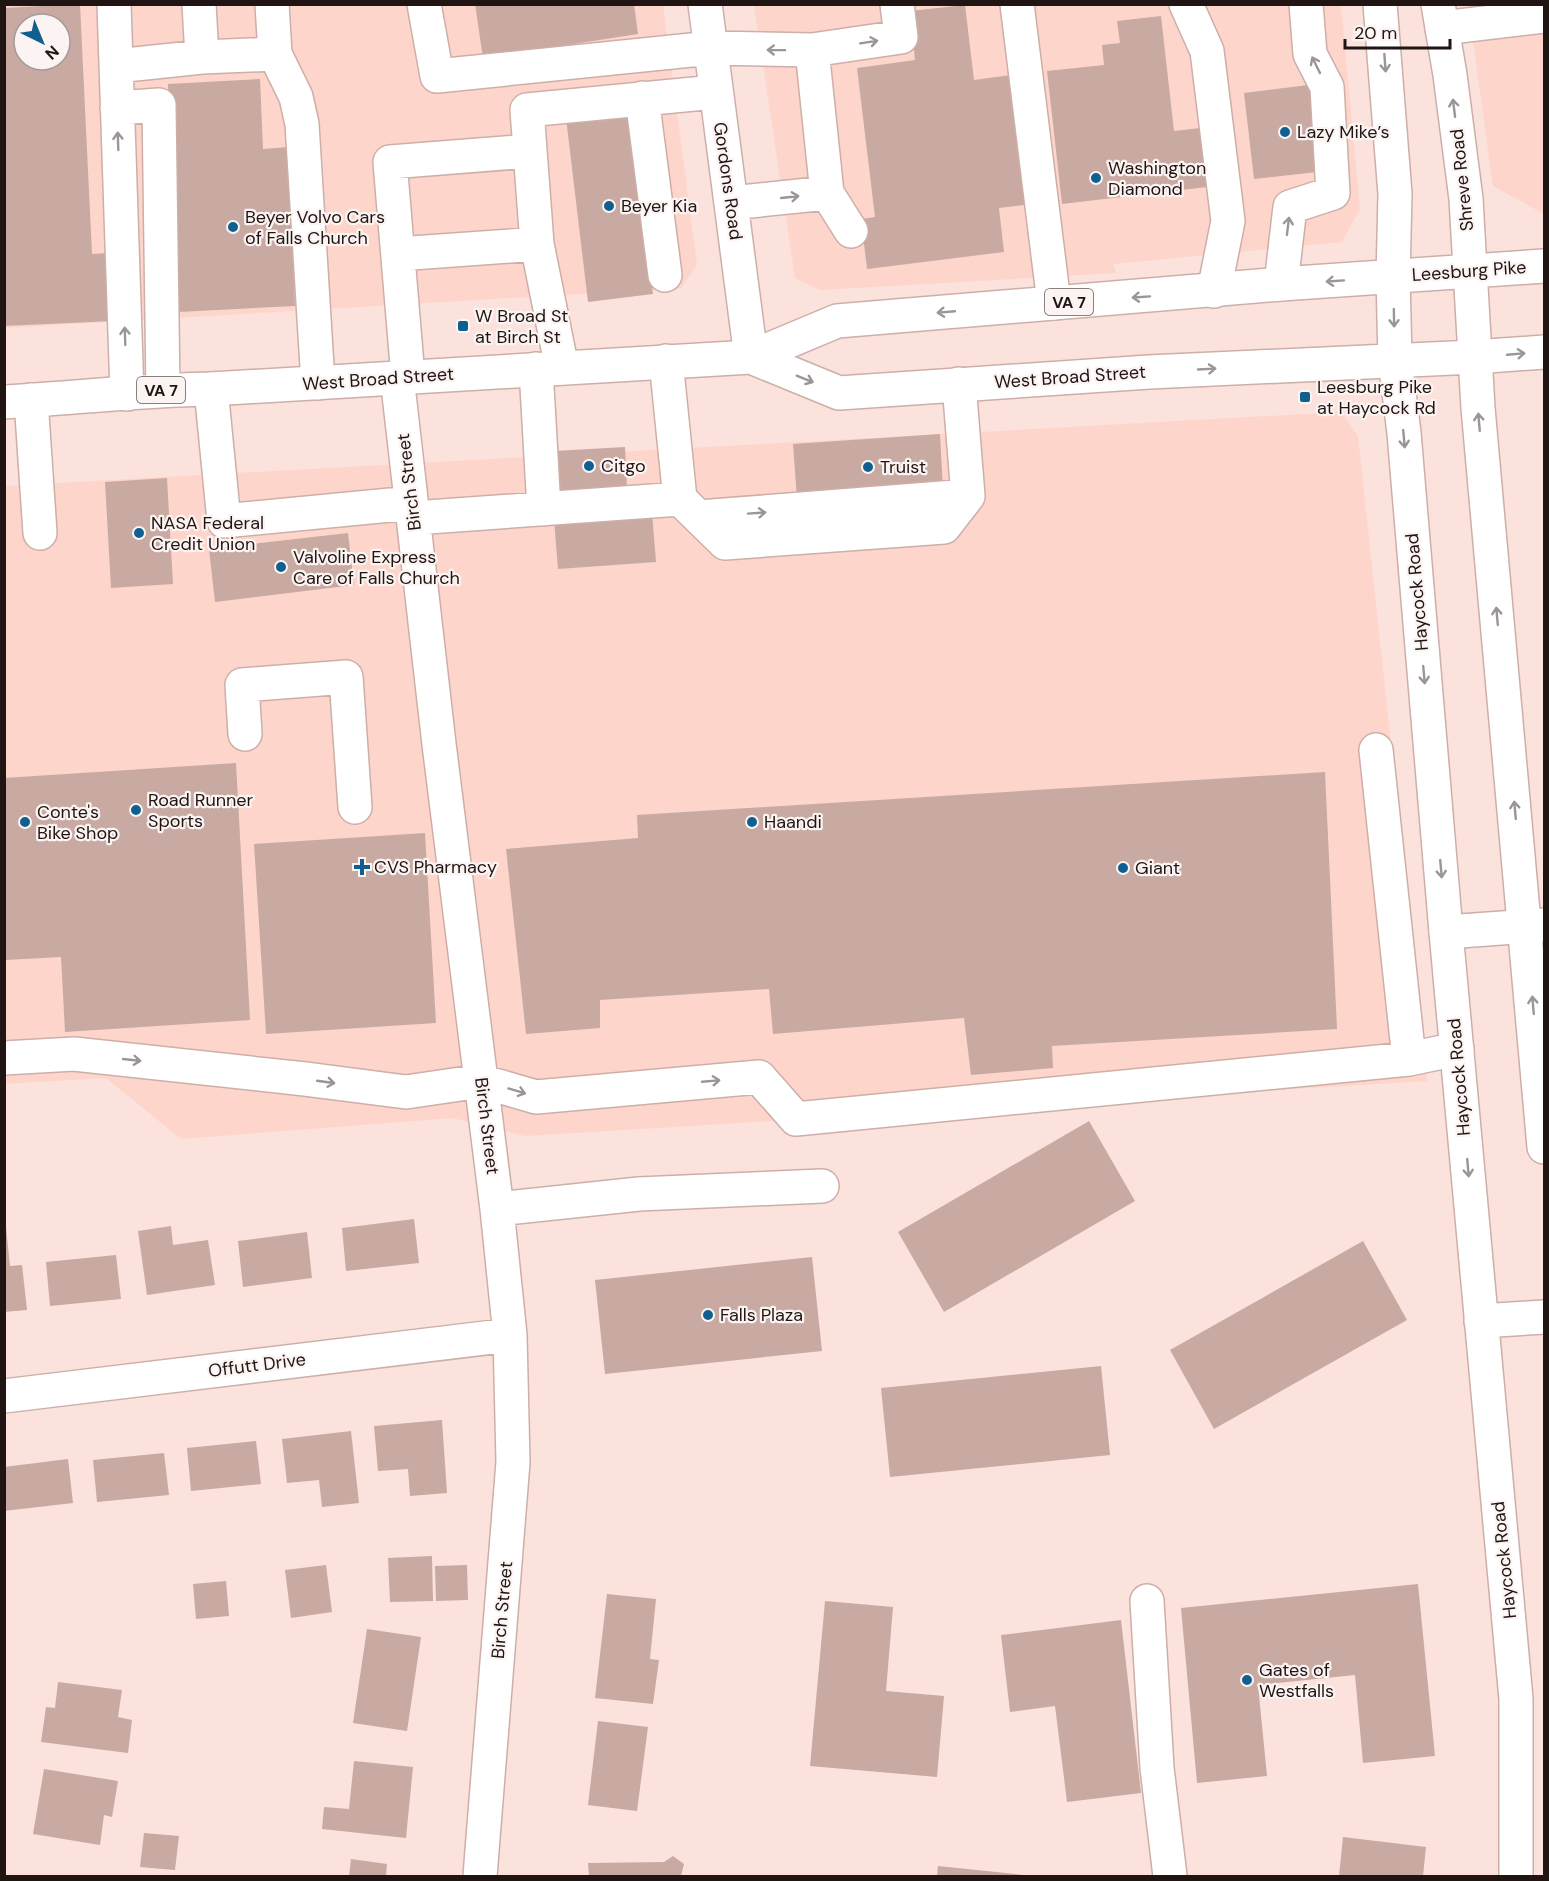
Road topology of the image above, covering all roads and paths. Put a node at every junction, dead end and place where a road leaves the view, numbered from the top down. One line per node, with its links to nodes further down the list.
1 (114, 4): 17 (main road)
2 (199, 4): 16 (main road)
3 (272, 4): 15 (main road)
4 (424, 4): 13 (main road)
5 (705, 4): 13 (main road, Gordons Road)
6 (897, 4): 14 (main road, one-way to 6)
7 (1017, 4): 33 (main road)
8 (1186, 4): 32 (main road)
9 (1306, 4): 31 (main road, one-way to 9)
10 (1380, 4): 30 (main road, one-way to 30)
11 (1440, 16): 12 (main road); 28 (main road, Shreve Road, one-way to 11)
12 (1545, 16)
13 (711, 48): 14 (main road, one-way to 13); 18 (main road, Gordons Road)
14 (812, 50): 22 (main road)
15 (275, 54): 16 (main road); 41 (main road)
16 (202, 57): 17 (main road)
17 (116, 66): 20 (main road)
18 (715, 92): 19 (main road); 23 (main road, Gordons Road)
19 (642, 98): 21 (main road); 29 (main road)
20 (117, 108): 44 (main road); 45 (main road, one-way to 20)
21 (530, 151): 25 (main road); 26 (main road, Birch Street)
22 (827, 193): 23 (main road, one-way to 22); 24 (main road)
23 (731, 203): 35 (main road, Gordons Road)
24 (851, 231)
25 (537, 244): 26 (main road); 39 (main road)
26 (398, 254): 40 (main road, Birch Street)
27 (1545, 266): 28 (main road, Leesburg Pike / VA 7)
28 (1470, 271): 30 (main road, Leesburg Pike / VA 7); 36 (main road, Shreve Road)
29 (665, 274)
30 (1393, 277): 31 (main road, West Broad Street / VA 7, one-way to 31); 37 (main road, Haycock Road, one-way to 37)
31 (1281, 284): 32 (main road, West Broad Street / VA 7)
32 (1214, 291): 33 (main road, West Broad Street / VA 7, one-way to 33)
33 (1054, 303): 35 (main road, West Broad Street / VA 7, one-way to 35)
34 (1545, 351): 36 (main road, VA 7, one-way to 34)
35 (751, 357): 38 (main road, West Broad Street / VA 7); 42 (main road, West Broad Street / VA 7, one-way to 42)
36 (1474, 357): 37 (main road, VA 7); 54 (main road, one-way to 36)
37 (1395, 360): 42 (main road, West Broad Street / VA 7, one-way to 37); 55 (main road, Haycock Road, one-way to 55)
38 (666, 362): 39 (main road, West Broad Street / VA 7); 47 (main road)
39 (549, 368): 40 (main road, West Broad Street / VA 7); 48 (main road)
40 (403, 377): 41 (main road, West Broad Street / VA 7); 49 (main road, Birch Street)
41 (318, 383): 43 (main road, West Broad Street / VA 7)
42 (959, 384): 47 (main road)
43 (211, 389): 44 (main road, West Broad Street / VA 7); 49 (main road)
44 (163, 390): 45 (main road, West Broad Street / VA 7)
45 (127, 394): 46 (main road, West Broad Street / VA 7)
46 (18, 401): 50 (main road)
47 (690, 508): 48 (main road)
48 (544, 509): 49 (main road)
49 (412, 510): 59 (main road, Birch Street)
50 (40, 533)
51 (245, 734): 53 (main road)
52 (1376, 750): 58 (main road)
53 (355, 807)
54 (1535, 926): 55 (main road); 60 (main road, one-way to 54)
55 (1446, 932): 56 (main road, Haycock Road)
56 (1457, 1049): 58 (main road); 64 (main road, Haycock Road, one-way to 64)
57 (4, 1058): 59 (main road, one-way to 59)
58 (1409, 1059): 59 (main road, one-way to 58)
59 (481, 1081): 62 (main road, Birch Street)
60 (1545, 1147)
61 (822, 1186): 62 (main road)
62 (497, 1209): 65 (main road, Birch Street)
63 (1545, 1317): 64 (main road)
64 (1481, 1321): 70 (main road, Haycock Road)
65 (510, 1335): 66 (main road, Offutt Drive); 68 (main road, Birch Street)
66 (4, 1396)
67 (1147, 1601): 69 (main road)
68 (480, 1876)
69 (1170, 1876)
70 (1516, 1876)

